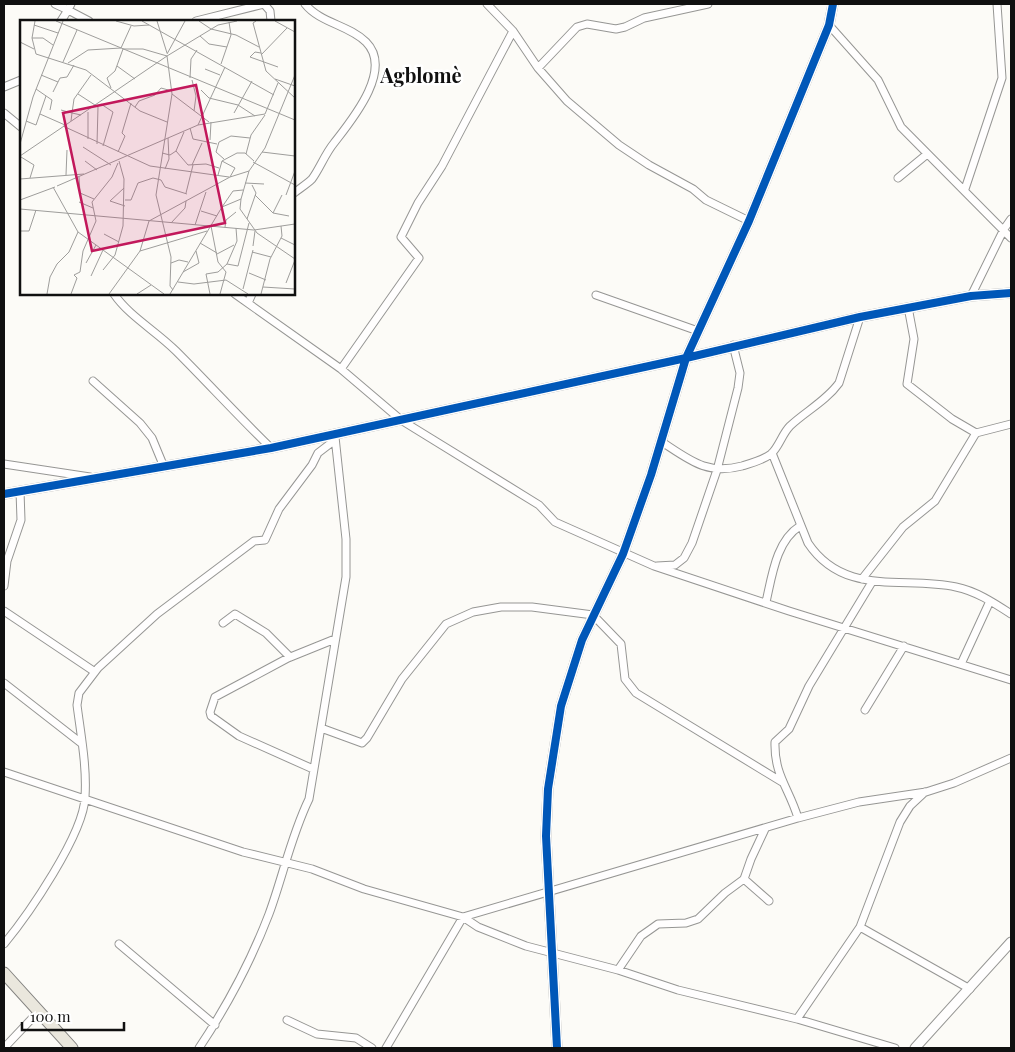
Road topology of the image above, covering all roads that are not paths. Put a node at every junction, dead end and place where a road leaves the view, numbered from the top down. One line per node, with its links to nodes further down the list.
1 (55, 4): 8 (street)
2 (264, 4): 11 (street); 12 (street)
3 (305, 4): 23 (street)
4 (487, 4): 14 (street)
5 (708, 4): 15 (street)
6 (833, 4): 13 (street)
7 (997, 4): 22 (street)
8 (70, 7): 9 (street); 10 (street)
9 (62, 20)
10 (89, 20)
11 (200, 20)
12 (271, 20)
13 (829, 25): 20 (street); 25 (street)
14 (513, 31): 15 (street); 40 (street)
15 (538, 68): 25 (street)
16 (20, 80): 17 (street)
17 (4, 86)
18 (4, 113): 19 (street)
19 (20, 126)
20 (926, 154): 21 (street); 22 (street)
21 (898, 178)
22 (965, 189): 26 (street)
23 (295, 192)
24 (1011, 219): 26 (street)
25 (749, 221): 37 (street)
26 (1004, 229): 27 (street); 33 (street)
27 (1011, 238)
28 (1011, 293): 33 (street)
29 (115, 295): 47 (street)
30 (236, 295): 34 (street)
31 (252, 295): 34 (street)
32 (596, 295): 37 (street)
33 (971, 296): 35 (street)
34 (248, 303): 40 (street)
35 (908, 307): 36 (street); 44 (street)
36 (860, 316): 38 (street); 48 (street)
37 (698, 331): 39 (street)
38 (733, 345): 39 (street); 51 (street)
39 (686, 358): 42 (street); 46 (street)
40 (341, 369): 42 (street)
41 (93, 381): 50 (street)
42 (401, 420): 45 (street); 56 (street)
43 (1011, 424): 44 (street)
44 (976, 433): 58 (street)
45 (335, 438): 47 (street); 68 (street); 72 (street)
46 (662, 442): 51 (street); 56 (street)
47 (271, 448): 50 (street)
48 (772, 453): 51 (street); 55 (street)
49 (4, 464): 52 (street)
50 (164, 467): 52 (street)
51 (717, 470): 57 (street)
52 (98, 478): 53 (street)
53 (20, 491): 54 (street); 60 (street)
54 (4, 494)
55 (800, 526): 58 (street); 62 (street)
56 (623, 554): 57 (street); 65 (street)
57 (654, 566): 62 (street)
58 (862, 579): 59 (street)
59 (872, 582): 61 (street); 67 (street)
60 (4, 586)
61 (990, 601): 64 (street); 71 (street)
62 (766, 602): 67 (street)
63 (4, 611): 72 (street)
64 (1011, 614)
65 (593, 615): 76 (street); 81 (street); 88 (street)
66 (223, 623): 70 (street)
67 (844, 628): 69 (street); 81 (street)
68 (335, 639): 70 (street); 76 (street)
69 (904, 646): 71 (street); 75 (street)
70 (290, 657): 79 (street)
71 (961, 664): 73 (street)
72 (95, 672): 77 (street)
73 (1011, 680)
74 (4, 683): 77 (street)
75 (865, 710)
76 (321, 728): 79 (street)
77 (81, 743): 83 (street)
78 (1011, 758): 82 (street)
79 (313, 769): 86 (street)
80 (4, 772): 83 (street)
81 (782, 782): 84 (street)
82 (926, 792): 84 (street); 91 (street)
83 (86, 799): 86 (street); 93 (street)
84 (798, 818): 85 (street)
85 (765, 829): 87 (street); 88 (street)
86 (286, 864): 90 (street); 102 (street)
87 (744, 879): 89 (street); 96 (street)
88 (548, 890): 90 (street); 95 (street)
89 (769, 901)
90 (463, 917): 95 (street); 107 (street)
91 (860, 926): 98 (street); 100 (street)
92 (1011, 942): 98 (street)
93 (4, 944)
94 (119, 944): 102 (street)
95 (551, 952): 96 (street); 108 (street)
96 (618, 970): 100 (street)
97 (4, 973): 99 (main road)
98 (970, 989): 110 (street)
99 (39, 1011): 103 (street); 104 (main road)
100 (797, 1019): 109 (street)
101 (288, 1020): 106 (street)
102 (214, 1024): 105 (street)
103 (4, 1048)
104 (72, 1048)
105 (199, 1048)
106 (372, 1048)
107 (386, 1048)
108 (558, 1048)
109 (895, 1048)
110 (915, 1048)

